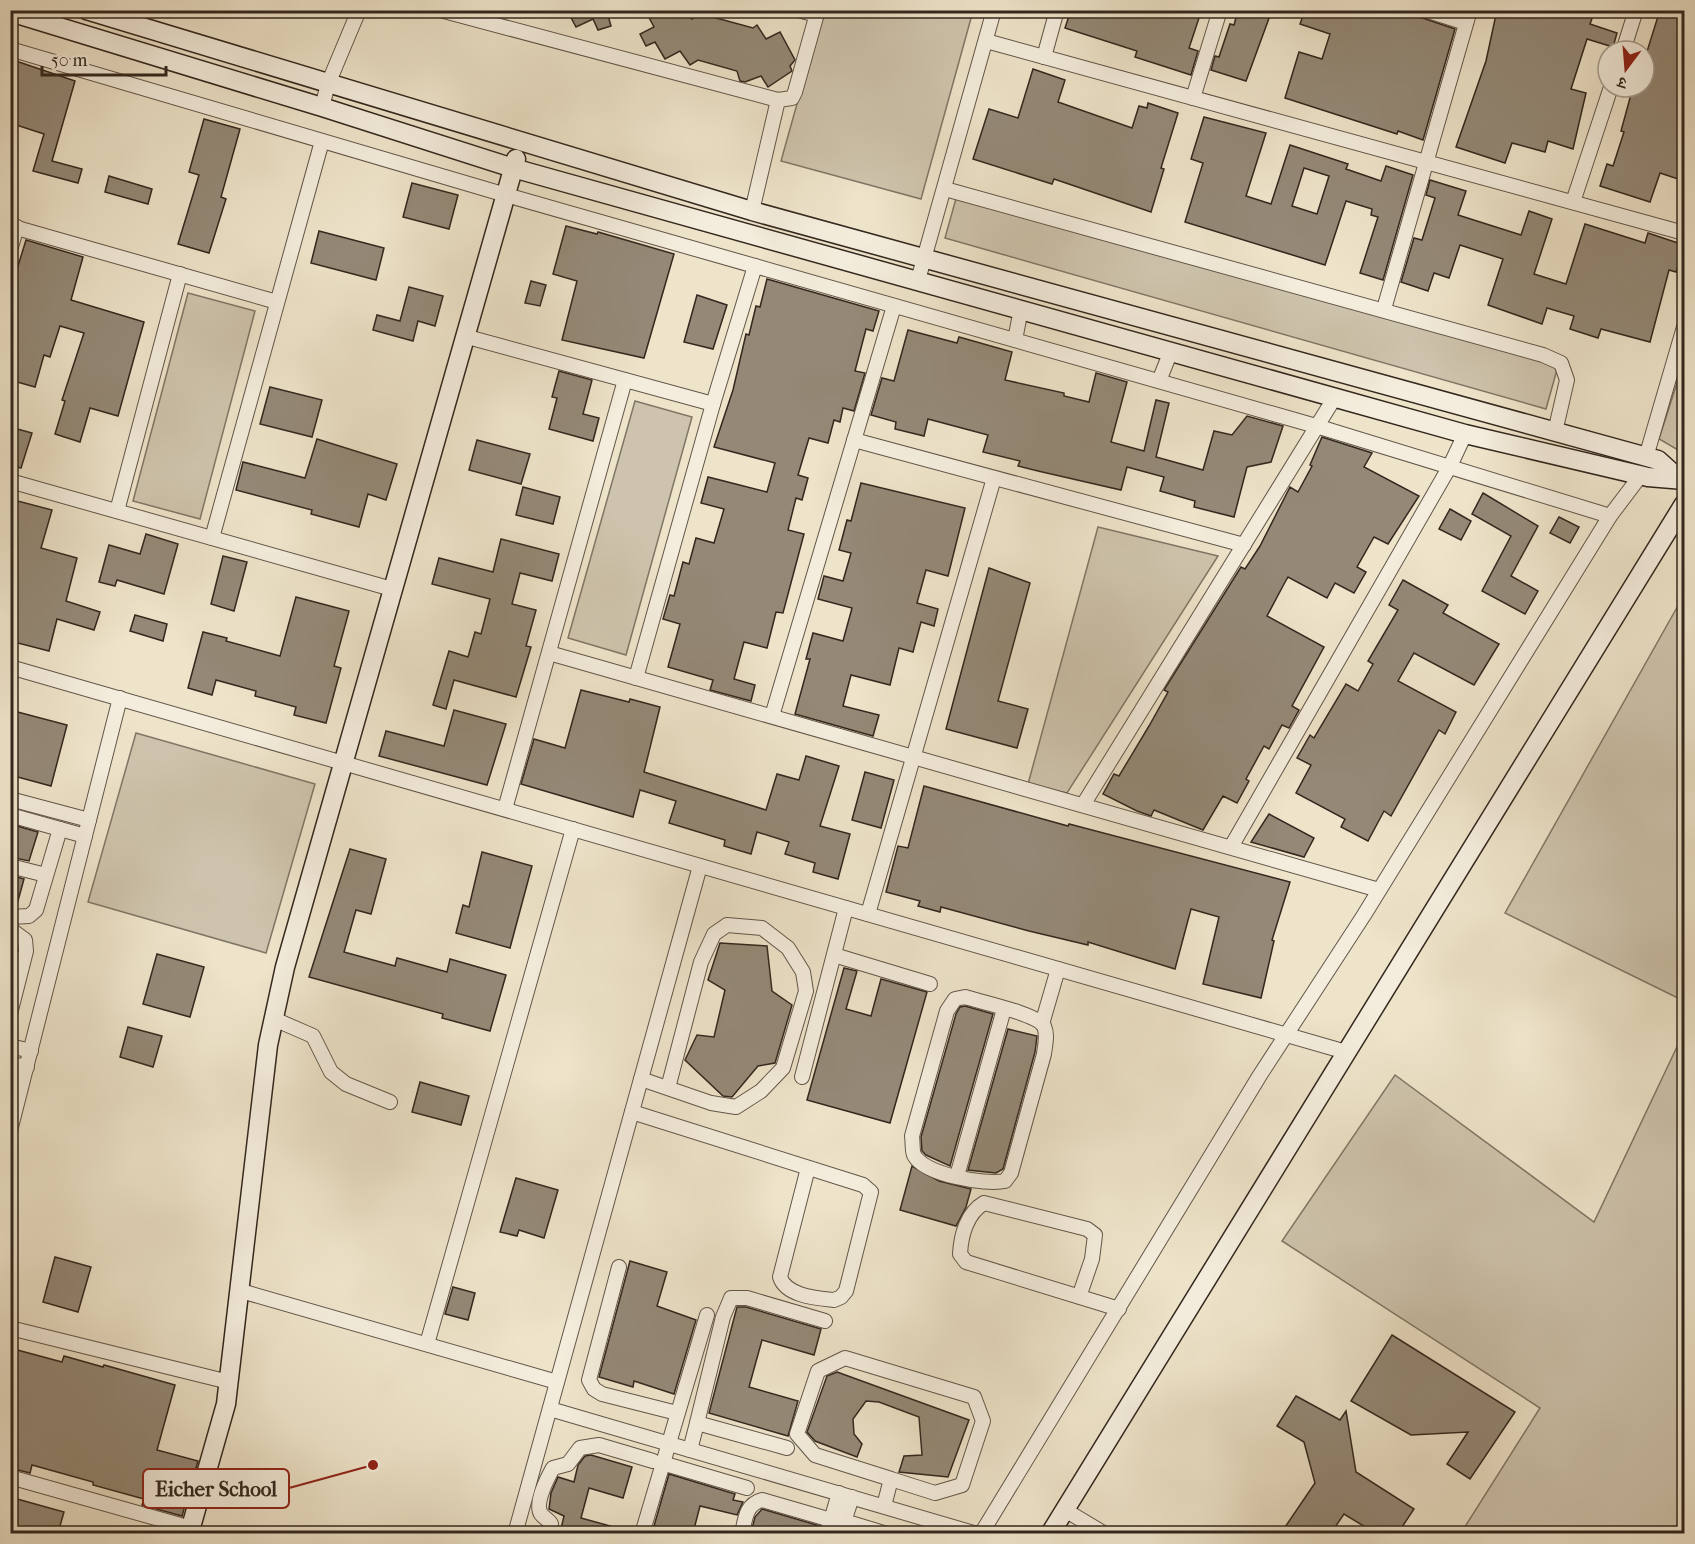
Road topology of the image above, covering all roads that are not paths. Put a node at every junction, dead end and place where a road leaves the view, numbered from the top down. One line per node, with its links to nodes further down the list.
1 (86, 10): 17 (street)
2 (359, 10): 17 (street)
3 (440, 10): 20 (street)
4 (798, 10): 11 (street)
5 (994, 10): 14 (street)
6 (1057, 10): 16 (street)
7 (1220, 10): 18 (street)
8 (1425, 10): 12 (street)
9 (1636, 10): 13 (street)
10 (10, 12): 21 (street)
11 (817, 13): 20 (street)
12 (1468, 17): 24 (street)
13 (1627, 39)
14 (986, 41): 16 (street); 26 (street)
15 (10, 49): 22 (street)
16 (1044, 57): 18 (street)
17 (328, 84): 21 (street); 23 (street)
18 (1193, 98): 24 (street)
19 (1607, 99): 28 (street)
20 (778, 100): 29 (street)
21 (322, 106): 25 (street)
22 (322, 141): 27 (street); 37 (street)
23 (522, 143): 25 (street); 29 (street)
24 (1426, 162): 28 (street); 40 (street)
25 (513, 168): 27 (street); 36 (street)
26 (945, 189): 33 (street); 40 (street)
27 (506, 195): 34 (street); 42 (street)
28 (1573, 202): 31 (street)
29 (752, 211): 33 (street)
30 (14, 226): 32 (street); 35 (street)
31 (1684, 233)
32 (10, 250)
33 (924, 257): 36 (street); 50 (street)
34 (755, 266): 38 (street); 48 (street)
35 (180, 274): 37 (street); 60 (street)
36 (918, 280): 39 (street)
37 (277, 302): 62 (street)
38 (894, 306): 43 (street); 52 (street)
39 (1021, 309): 43 (street); 44 (street)
40 (1384, 309): 50 (street)
41 (1684, 327): 53 (street)
42 (464, 336): 45 (street); 64 (street)
43 (1015, 340): 46 (street)
44 (1171, 351): 46 (street); 47 (street)
45 (625, 380): 48 (street); 65 (street)
46 (1159, 381): 49 (street)
47 (1335, 397): 49 (street); 51 (street)
48 (713, 404): 67 (street)
49 (1316, 426): 54 (street); 63 (street)
50 (1555, 432): 53 (street)
51 (1465, 434): 54 (street); 55 (street)
52 (854, 440): 56 (street); 69 (street)
53 (1646, 457): 57 (street)
54 (1450, 466): 61 (street); 80 (street)
55 (1641, 475): 57 (street); 61 (street)
56 (994, 478): 63 (street); 70 (street)
57 (1681, 479)
58 (10, 481): 60 (street)
59 (1684, 504): 99 (street)
60 (117, 511): 62 (street)
61 (1610, 516): 84 (street)
62 (212, 538): 64 (street)
63 (1244, 545): 73 (street)
64 (392, 589): 71 (street)
65 (549, 653): 67 (street); 74 (street)
66 (10, 667): 68 (street)
67 (636, 678): 69 (street)
68 (120, 698): 71 (street); 76 (street)
69 (772, 717): 70 (street)
70 (913, 757): 73 (street); 86 (street)
71 (343, 763): 74 (street); 94 (street)
72 (10, 799): 76 (street)
73 (1083, 805): 80 (street)
74 (505, 809): 78 (street)
75 (10, 815): 77 (street)
76 (89, 820): 79 (street)
77 (60, 829): 79 (street); 83 (street)
78 (573, 829): 82 (street); 117 (street)
79 (85, 836): 98 (street)
80 (1230, 847): 84 (street)
81 (10, 866): 83 (street)
82 (700, 866): 85 (street); 103 (street)
83 (46, 875): 87 (street)
84 (1379, 890): 96 (street)
85 (846, 908): 86 (street); 89 (street)
86 (868, 914): 90 (street)
87 (10, 916)
88 (10, 929): 93 (street)
89 (834, 955): 91 (street); 102 (street)
90 (1058, 969): 95 (street); 96 (street)
91 (930, 984)
92 (1004, 1009): 95 (street); 109 (street); 109 (street)
93 (10, 1014)
94 (274, 1019): 105 (street); 111 (street)
95 (1042, 1024): 109 (street)
96 (1287, 1035): 99 (street); 113 (street)
97 (10, 1046): 98 (street)
98 (31, 1051): 101 (street)
99 (1346, 1052): 132 (street)
100 (10, 1064): 101 (street)
101 (27, 1067): 107 (street)
102 (802, 1077)
103 (641, 1079): 104 (street); 106 (street)
104 (668, 1088): 104 (street)
105 (390, 1102)
106 (632, 1112): 108 (street); 119 (street)
107 (10, 1131)
108 (808, 1167): 108 (street)
109 (957, 1176)
110 (620, 1267): 121 (street)
111 (242, 1291): 117 (street); 118 (street)
112 (1079, 1297): 112 (street); 113 (street)
113 (1119, 1309): 141 (street)
114 (707, 1315): 121 (street)
115 (825, 1321): 122 (street)
116 (10, 1328): 118 (street)
117 (428, 1344): 119 (street)
118 (229, 1382): 134 (street)
119 (557, 1382): 120 (street)
120 (550, 1409): 123 (street); 135 (street)
121 (677, 1413): 123 (street)
122 (697, 1424): 124 (street); 125 (street)
123 (662, 1442): 125 (street); 126 (street)
124 (787, 1448)
125 (690, 1450): 130 (street)
126 (657, 1462): 129 (street); 136 (street); 137 (street); 138 (street)
127 (10, 1477): 134 (street)
128 (891, 1479): 128 (street); 131 (street)
129 (747, 1488)
130 (845, 1495): 131 (street); 133 (street)
131 (884, 1506): 141 (street)
132 (1065, 1510): 142 (street); 143 (street)
133 (836, 1527): 139 (street); 140 (street)
134 (190, 1531)
135 (515, 1533)
136 (551, 1533)
137 (632, 1533)
138 (642, 1533)
139 (742, 1533)
140 (887, 1533)
141 (979, 1533)
142 (1050, 1533)
143 (1105, 1533)

